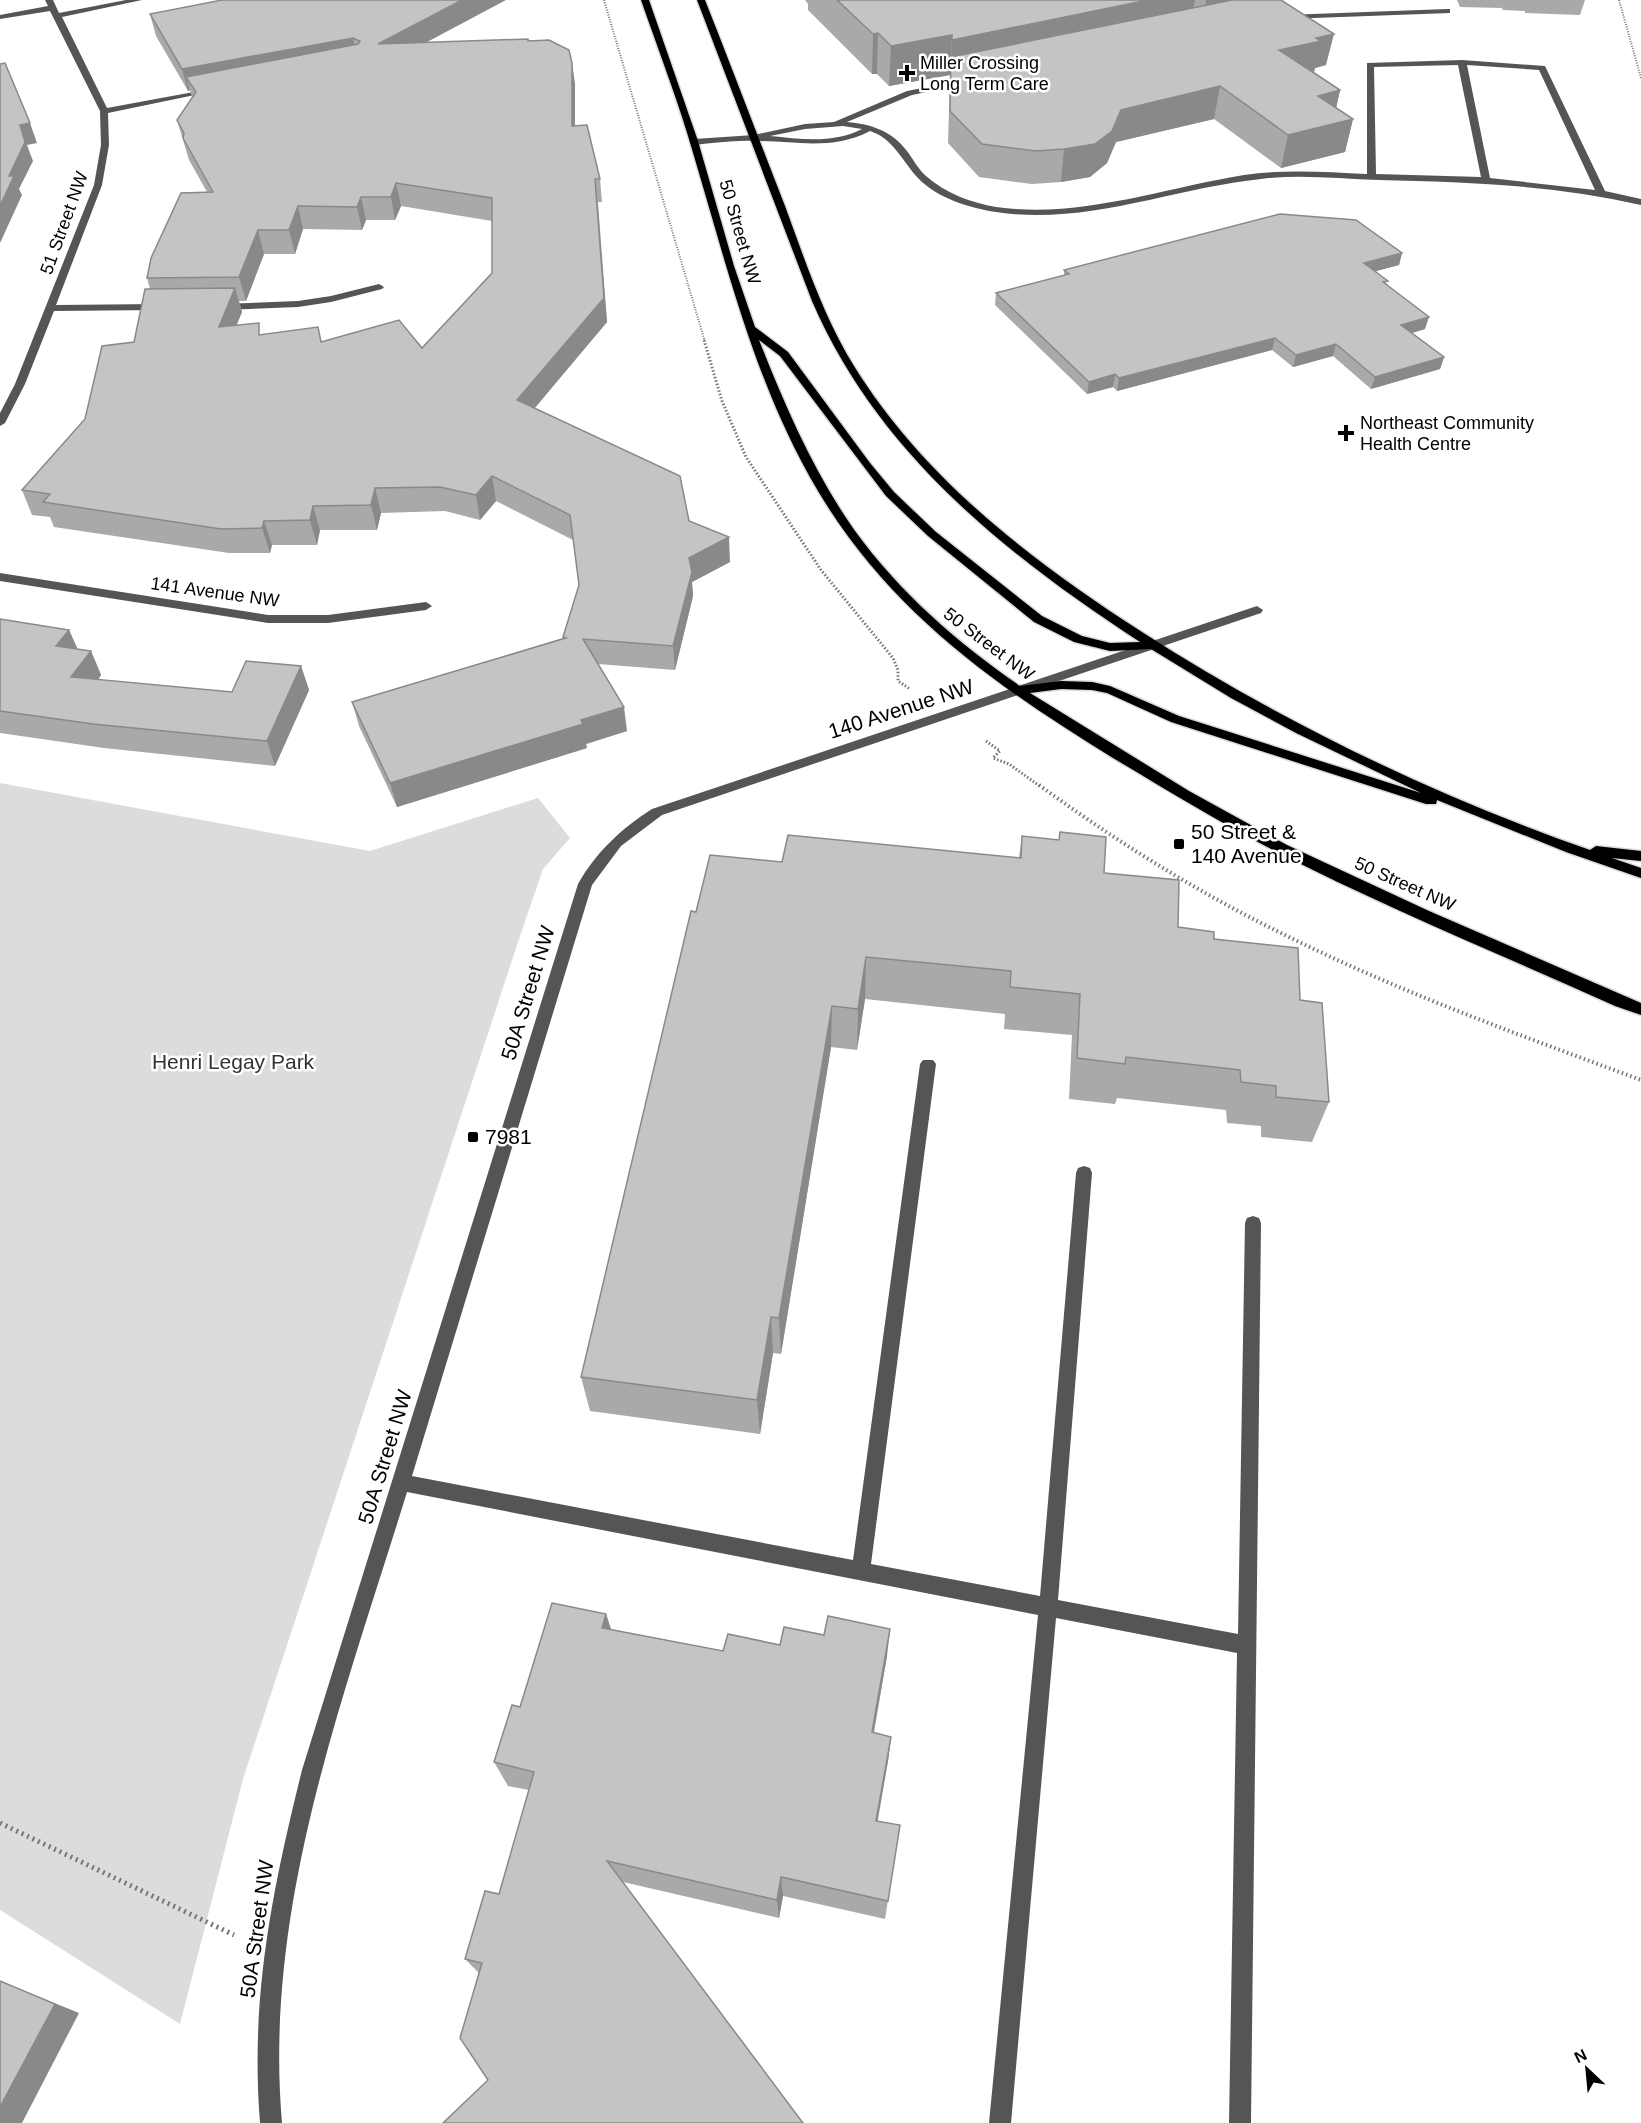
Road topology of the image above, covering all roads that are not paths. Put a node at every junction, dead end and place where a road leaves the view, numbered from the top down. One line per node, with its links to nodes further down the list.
1 (138, 0): 4 (street)
2 (645, 0): 17 (main road, 50 Street NW)
3 (701, 0): 16 (main road)
4 (53, 8): 8 (street); 13 (street, 51 Street NW)
5 (1293, 10): 7 (street)
6 (1448, 11): 7 (street)
7 (1301, 16): 9 (street)
8 (0, 17)
9 (1273, 19)
10 (1462, 62): 18 (street); 19 (street); 20 (street)
11 (973, 80): 14 (street)
12 (219, 90): 13 (street)
13 (104, 111): 25 (street, 51 Street NW)
14 (835, 124): 15 (street); 16 (street)
15 (868, 129): 16 (street); 18 (street)
16 (754, 138): 17 (street); 31 (main road)
17 (694, 142): 26 (main road, 50 Street NW)
18 (1372, 177): 19 (street)
19 (1486, 180): 20 (street)
20 (1601, 193): 21 (street)
21 (1641, 202)
22 (379, 287): 24 (street)
23 (167, 307): 25 (street)
24 (214, 307)
25 (50, 308): 27 (street, 51 Street NW)
26 (750, 328): 31 (main road); 32 (main road, 50 Street NW)
27 (0, 423)
28 (0, 577): 29 (street, 141 Avenue NW)
29 (426, 606)
30 (1257, 609): 31 (street, 140 Avenue NW)
31 (1151, 645): 32 (street, 140 Avenue NW); 34 (main road)
32 (1017, 691): 33 (street, 140 Avenue NW); 34 (main road); 38 (main road, 50 Street NW)
33 (630, 829): 42 (street, 50A Street NW)
34 (1520, 830): 35 (main road)
35 (1562, 846): 36 (main road); 37 (main road)
36 (1641, 856)
37 (1641, 873)
38 (1641, 1011)
39 (928, 1064): 43 (street)
40 (1083, 1173): 44 (street)
41 (1253, 1223): 45 (street)
42 (401, 1482): 43 (street); 46 (street, 50A Street NW)
43 (861, 1570): 44 (street)
44 (1048, 1607): 45 (street); 47 (street)
45 (1248, 1646): 48 (street)
46 (271, 2123)
47 (1000, 2123)
48 (1240, 2123)

